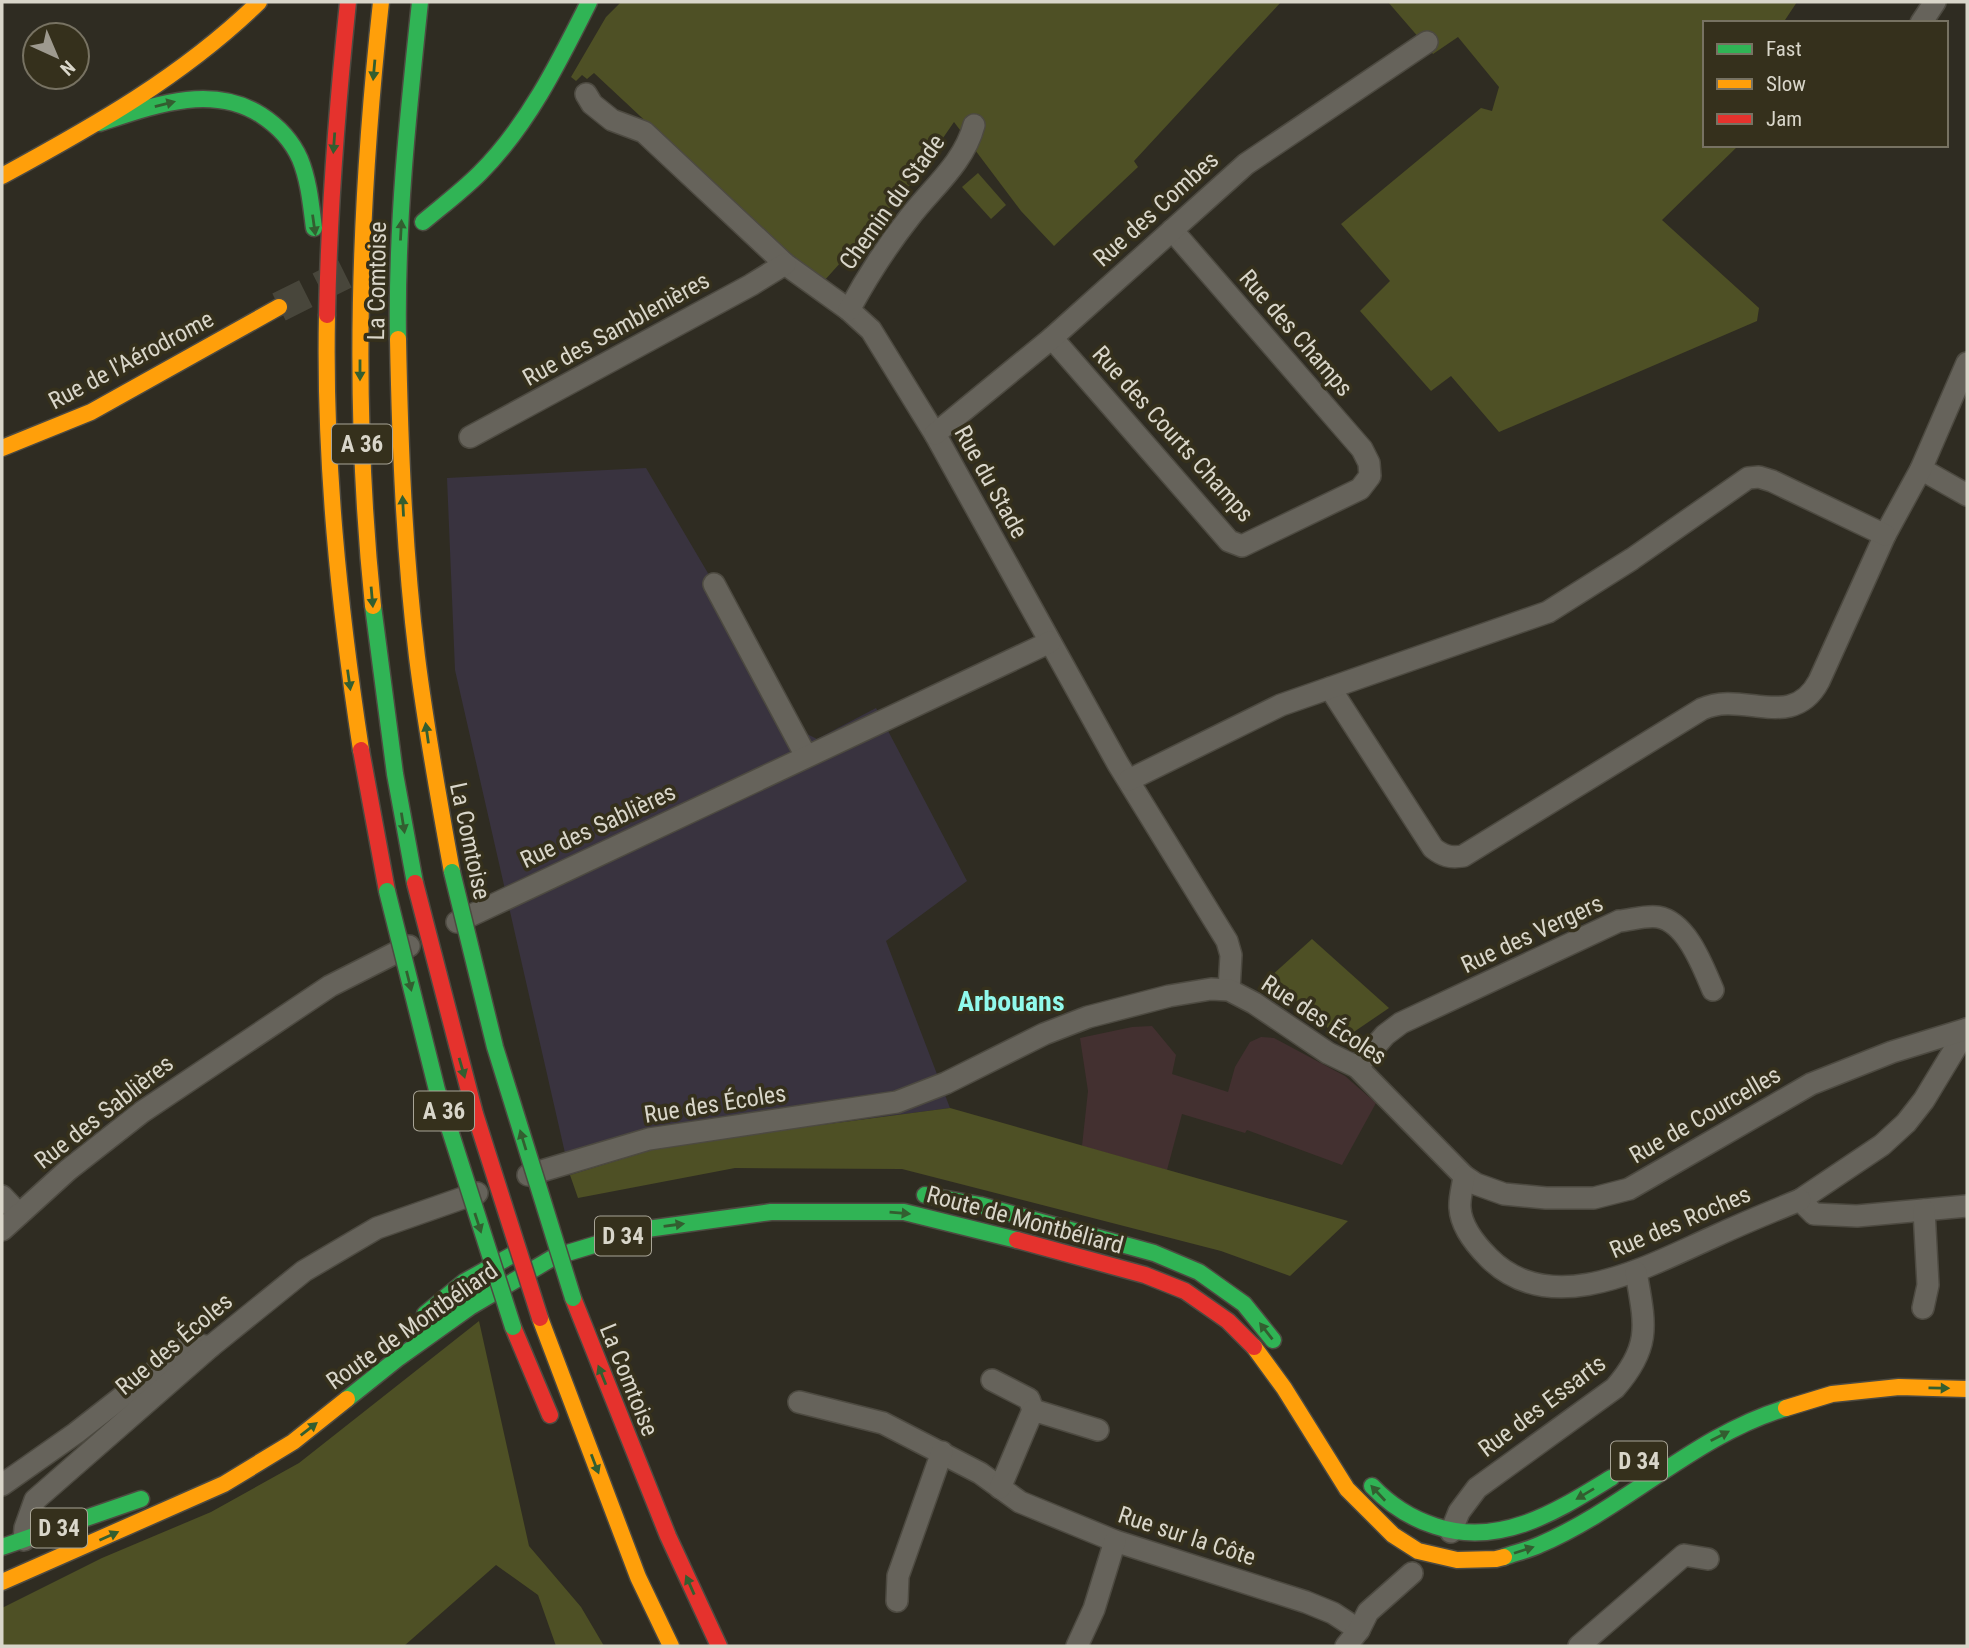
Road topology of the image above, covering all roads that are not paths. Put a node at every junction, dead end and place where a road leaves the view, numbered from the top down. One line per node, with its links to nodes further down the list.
1 (259, 2): 10 (main road)
2 (348, 2): 16 (main road, La Comtoise / A 36, one-way to 16)
3 (381, 2): 70 (main road, La Comtoise / A 36, one-way to 70, bridge)
4 (420, 2): 75 (main road, La Comtoise / A 36, one-way to 4, bridge)
5 (589, 2): 13 (main road)
6 (1935, 2): 7 (street)
7 (1922, 21)
8 (1427, 43): 14 (street, Rue des Combes)
9 (586, 94): 15 (street, Rue du Stade)
10 (100, 123): 12 (main road); 16 (main road, one-way to 16)
11 (974, 125): 18 (street, Chemin du Stade)
12 (2, 176)
13 (423, 222)
14 (1172, 230): 19 (street, Rue des Combes); 25 (street, Rue des Champs)
15 (785, 264): 18 (street, Rue du Stade); 22 (street, Rue des Samblenières)
16 (327, 295): 56 (main road, La Comtoise / A 36, one-way to 56, bridge)
17 (279, 307): 23 (main road, Rue de l'Aérodrome)
18 (849, 310): 21 (street, Rue du Stade)
19 (1052, 338): 21 (street, Rue des Combes); 25 (street, Rue des Courts Champs)
20 (1967, 363): 24 (street)
21 (934, 434): 29 (street, Rue du Stade)
22 (470, 437)
23 (2, 448)
24 (1921, 469): 26 (street); 27 (street)
25 (1370, 476)
26 (1967, 495)
27 (1885, 535): 30 (street); 30 (street)
28 (714, 584): 31 (street)
29 (1050, 642): 31 (street, Rue des Sablières); 32 (street, Rue du Stade)
30 (1330, 688): 32 (street)
31 (806, 756): 43 (street, Rue des Sablières)
32 (1129, 780): 33 (street, Rue du Stade)
33 (1229, 990): 36 (street, Rue des Écoles); 49 (street, Rue des Écoles)
34 (1713, 990): 36 (street, Rue des Vergers)
35 (1967, 1029): 37 (street, Rue de Courcelles); 40 (street, Rue des Roches)
36 (1357, 1067): 37 (street, Rue des Écoles)
37 (1464, 1176): 46 (street, Rue des Roches)
38 (908, 1191): 50 (main road, Route de Montbéliard, one-way to 38)
39 (2, 1196): 43 (street)
40 (1800, 1200): 42 (street); 46 (street, Rue des Roches)
41 (1967, 1206): 42 (street)
42 (1924, 1210): 47 (street)
43 (19, 1214): 45 (street, Rue des Sablières)
44 (570, 1229): 48 (main road, Route de Montbéliard / D 34)
45 (2, 1230)
46 (1636, 1272): 64 (street, Rue des Essarts)
47 (1923, 1308)
48 (410, 1325)
49 (210, 1348): 61 (street); 65 (street, Rue des Écoles)
50 (1286, 1356)
51 (992, 1380): 54 (street)
52 (1967, 1389): 71 (main road, Route de Montbéliard / D 34, one-way to 52)
53 (799, 1402): 57 (street, Rue sur la Côte)
54 (1033, 1410): 55 (street); 62 (street)
55 (1098, 1430)
56 (560, 1434)
57 (942, 1452): 62 (street, Rue sur la Côte); 72 (street)
58 (1360, 1470): 64 (main road, D 34, one-way to 58)
59 (1624, 1470): 64 (main road, D 34, one-way to 64)
60 (582, 1476): 70 (main road, La Comtoise / A 36)
61 (2, 1485)
62 (1000, 1488): 66 (street, Rue sur la Côte)
63 (155, 1493): 65 (main road, D 34)
64 (1451, 1532)
65 (24, 1540): 67 (main road, D 34); 71 (main road)
66 (1115, 1541): 73 (street, Rue sur la Côte); 76 (street)
67 (2, 1548)
68 (1708, 1559): 77 (street)
69 (1412, 1573): 73 (street)
70 (638, 1577): 74 (main road, La Comtoise / A 36)
71 (5, 1581)
72 (897, 1601)
73 (1352, 1638)
74 (671, 1646)
75 (719, 1646)
76 (1077, 1646)
77 (1578, 1646)

